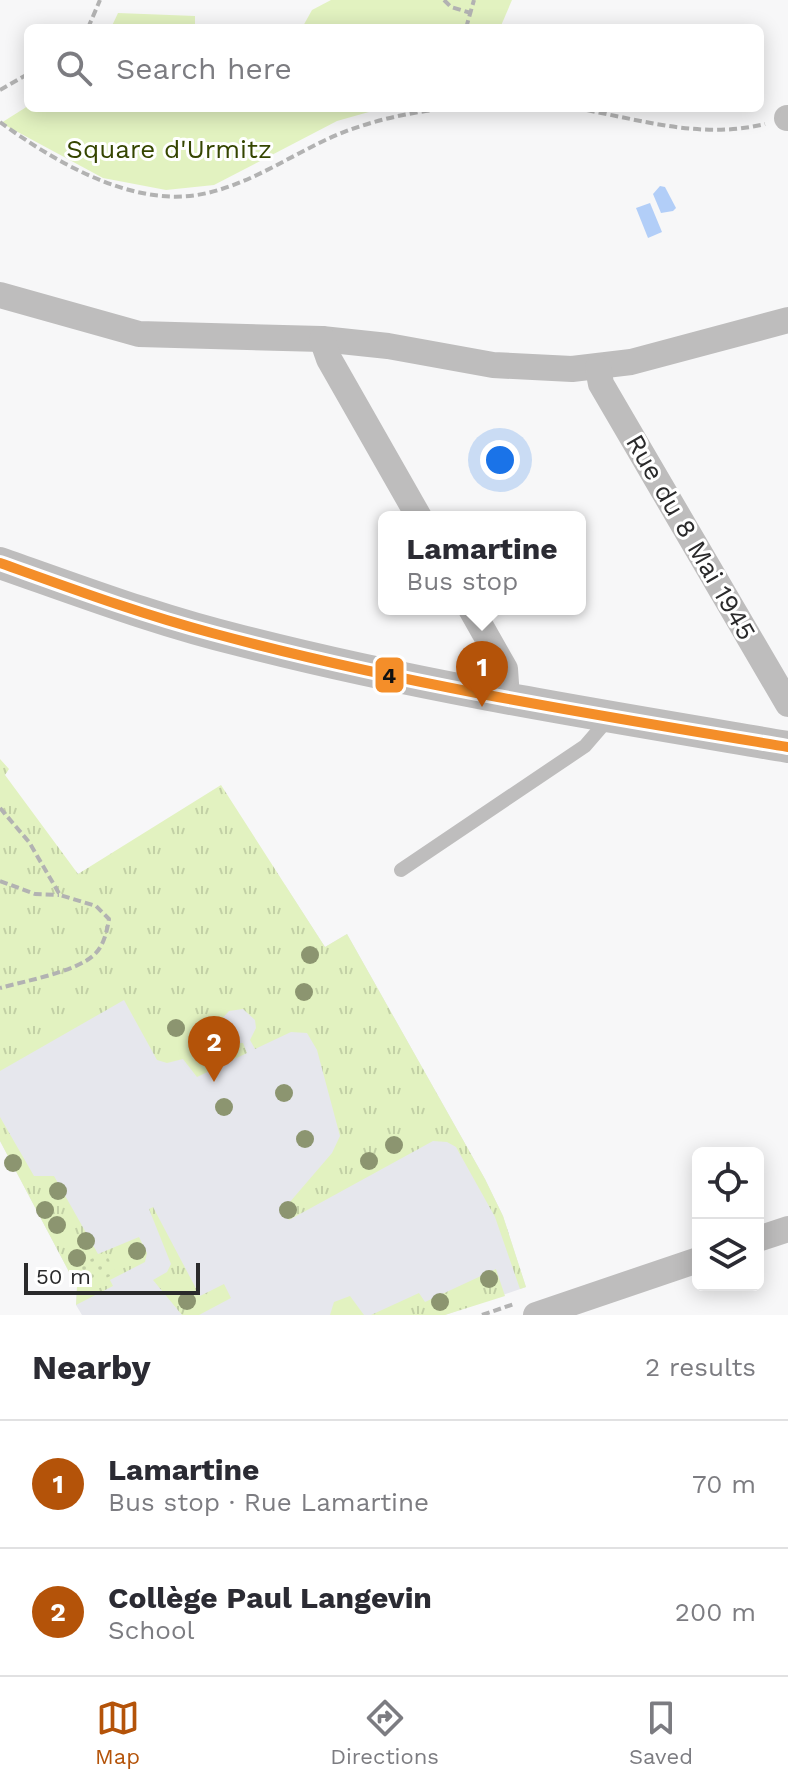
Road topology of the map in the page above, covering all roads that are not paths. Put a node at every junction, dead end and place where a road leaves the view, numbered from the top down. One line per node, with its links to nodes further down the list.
1 (0, 295): 3 (street)
2 (788, 320): 4 (street)
3 (322, 339): 4 (street); 5 (street)
4 (598, 368): 9 (street, Rue du 8 Mai 1945)
5 (416, 511)
6 (0, 563): 8 (street)
7 (474, 615): 8 (street)
8 (507, 698): 10 (street)
9 (788, 704)
10 (610, 717): 11 (street); 12 (lane)
11 (788, 747)
12 (401, 870)
13 (788, 1229): 14 (street)
14 (764, 1237)
15 (692, 1262): 16 (street)
16 (536, 1315)

